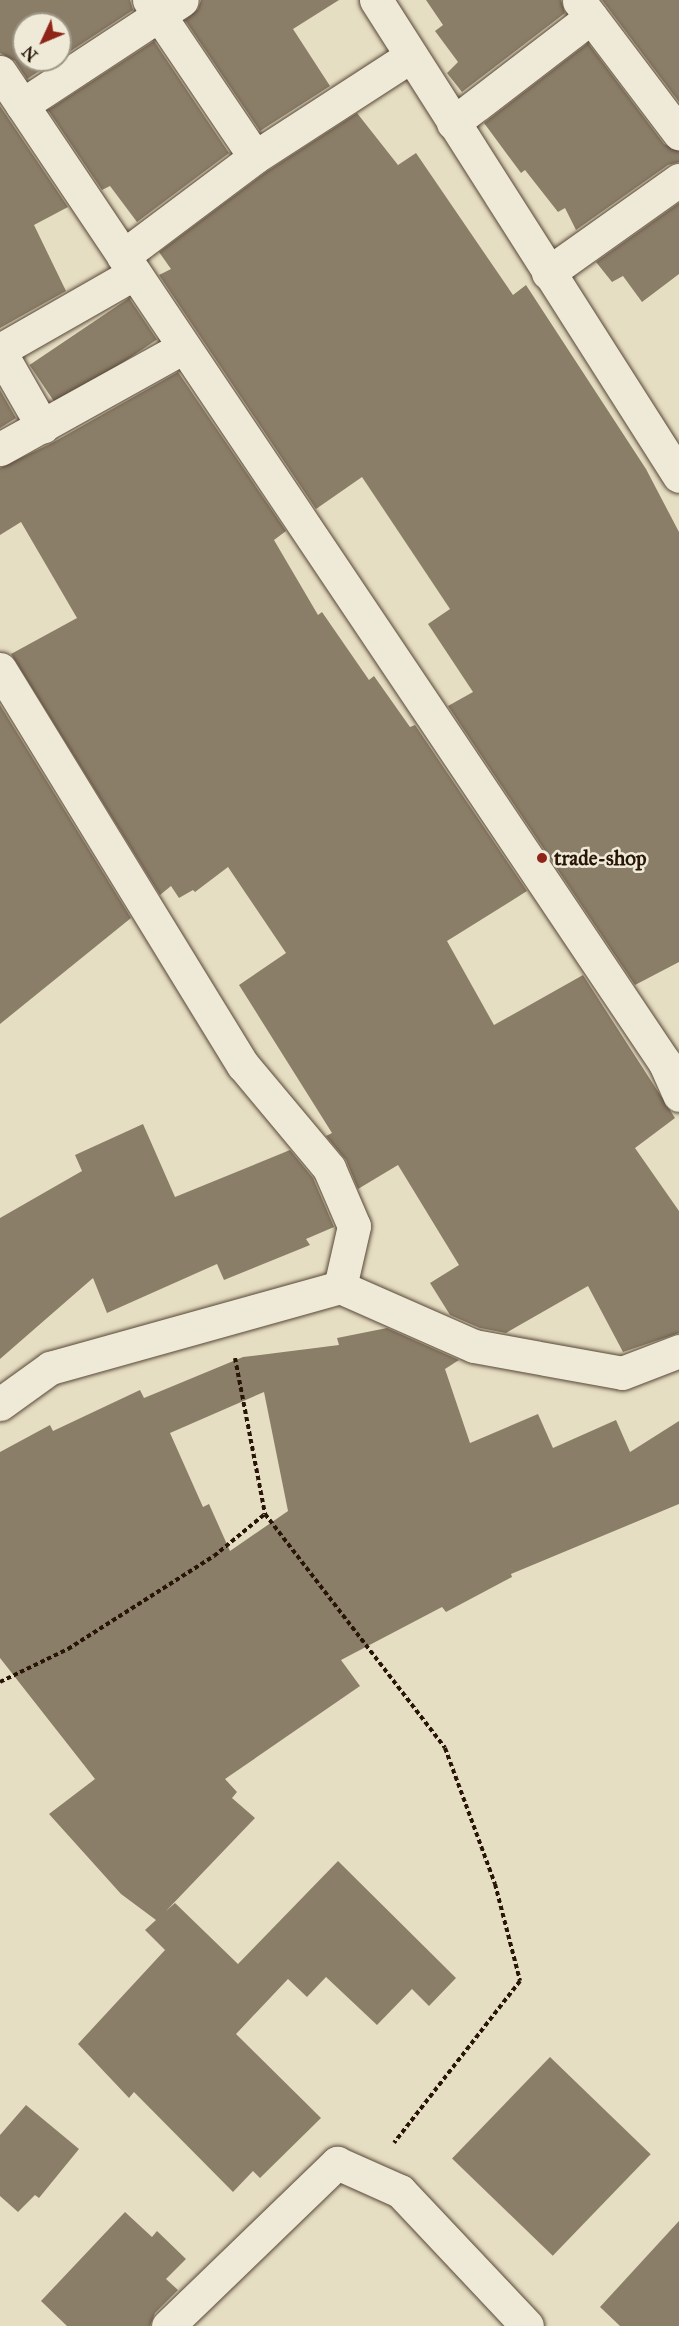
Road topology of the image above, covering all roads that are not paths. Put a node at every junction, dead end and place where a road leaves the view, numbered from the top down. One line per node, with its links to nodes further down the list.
1 (376, 0): 4 (street)
2 (164, 5): 6 (street); 9 (street)
3 (585, 8): 7 (street); 8 (street)
4 (411, 56): 7 (street); 9 (street)
5 (0, 72): 6 (street)
6 (22, 105): 11 (street)
7 (453, 123): 12 (street)
8 (679, 133)
9 (255, 157): 11 (street)
10 (679, 180): 12 (street)
11 (129, 265): 13 (street); 14 (street)
12 (548, 273): 17 (street)
13 (184, 347): 15 (street); 19 (street)
14 (0, 351): 15 (street)
15 (43, 427): 16 (street)
16 (0, 449)
17 (679, 476)
18 (0, 669): 20 (street)
19 (679, 1095)
20 (340, 1287): 21 (street); 22 (street)
21 (679, 1351)
22 (0, 1404)
23 (168, 2326): 24 (street)
24 (527, 2326)

